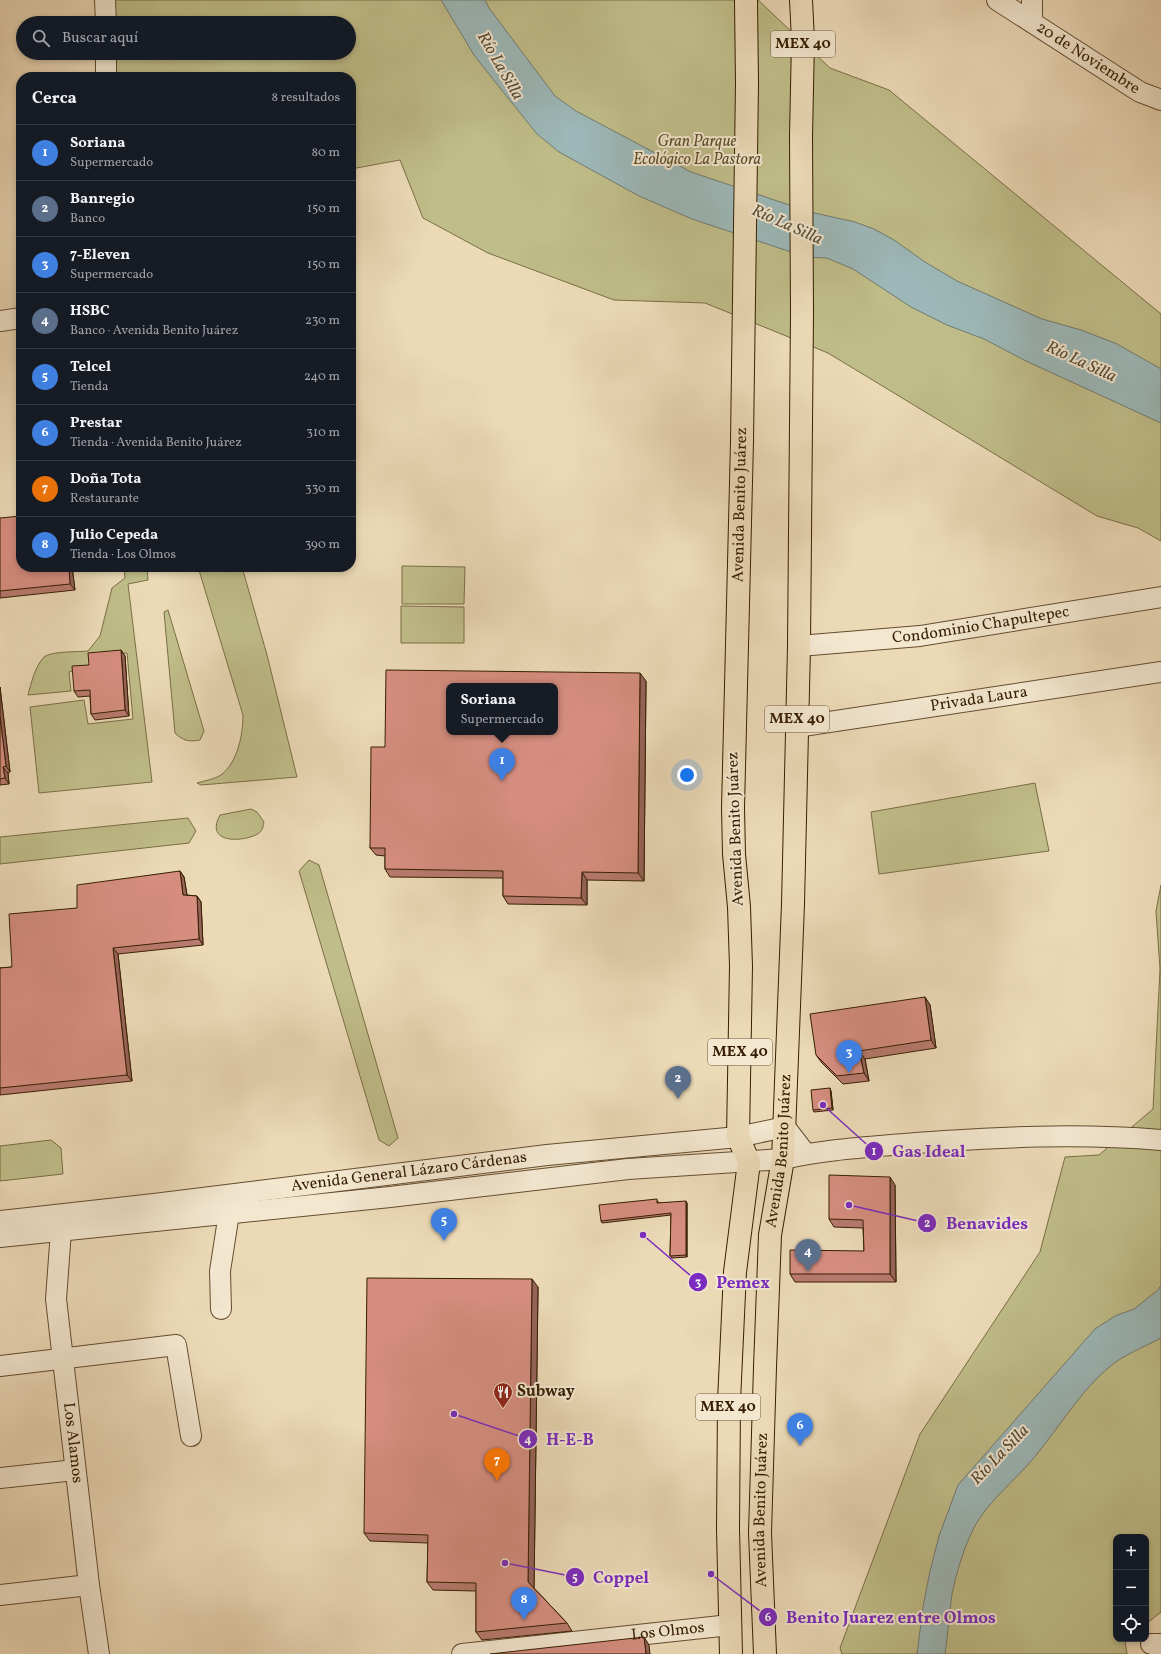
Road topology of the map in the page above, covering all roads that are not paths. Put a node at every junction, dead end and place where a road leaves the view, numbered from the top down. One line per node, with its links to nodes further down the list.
1 (105, 0): 6 (street)
2 (746, 0): 18 (main road, Avenida Benito Juárez / MEX 40)
3 (801, 0): 14 (main road, Avenida Benito Juárez / MEX 40)
4 (997, 0): 7 (street, 20 de Noviembre)
5 (1032, 0): 7 (street)
6 (106, 16)
7 (1032, 22): 10 (street, 20 de Noviembre)
8 (106, 60): 9 (street)
9 (106, 72)
10 (1161, 100)
11 (16, 319): 12 (street)
12 (0, 321)
13 (1161, 597): 14 (street, Condominio Chapultepec)
14 (799, 646): 16 (main road, Avenida Benito Juárez / MEX 40)
15 (1161, 672): 16 (street, Privada Laura)
16 (796, 728): 17 (main road, Avenida Benito Juárez / MEX 40)
17 (784, 1127): 18 (street, Avenida General Lázaro Cárdenas); 20 (street); 21 (main road, Avenida Benito Juárez / MEX 40)
18 (738, 1137): 22 (main road, Avenida Benito Juárez / MEX 40); 23 (street, Avenida General Lázaro Cárdenas)
19 (1161, 1140): 20 (street, Avenida General Lázaro Cárdenas)
20 (805, 1154): 21 (street, Avenida General Lázaro Cárdenas)
21 (784, 1159): 22 (street, Avenida General Lázaro Cárdenas); 42 (main road, Avenida Benito Juárez / MEX 40)
22 (749, 1162): 24 (street, Avenida General Lázaro Cárdenas); 37 (main road, Avenida Benito Juárez / MEX 40)
23 (334, 1183): 24 (street); 26 (street, Avenida General Lázaro Cárdenas)
24 (276, 1208): 25 (street, Avenida General Lázaro Cárdenas)
25 (229, 1213): 27 (street, Avenida General Lázaro Cárdenas); 29 (street)
26 (0, 1221)
27 (61, 1230): 28 (street, Avenida General Lázaro Cárdenas); 30 (street, Los Alamos)
28 (0, 1237)
29 (221, 1309)
30 (63, 1359): 31 (street); 32 (street); 33 (street, Los Alamos)
31 (0, 1366)
32 (190, 1436)
33 (75, 1470): 34 (street); 35 (street, Los Alamos)
34 (0, 1478)
35 (89, 1585): 36 (street); 38 (street, Los Alamos)
36 (0, 1595)
37 (730, 1625): 39 (street, Los Olmos); 40 (main road, Avenida Benito Juárez / MEX 40); 41 (main road)
38 (99, 1654)
39 (462, 1654)
40 (731, 1654)
41 (745, 1654)
42 (765, 1654)

